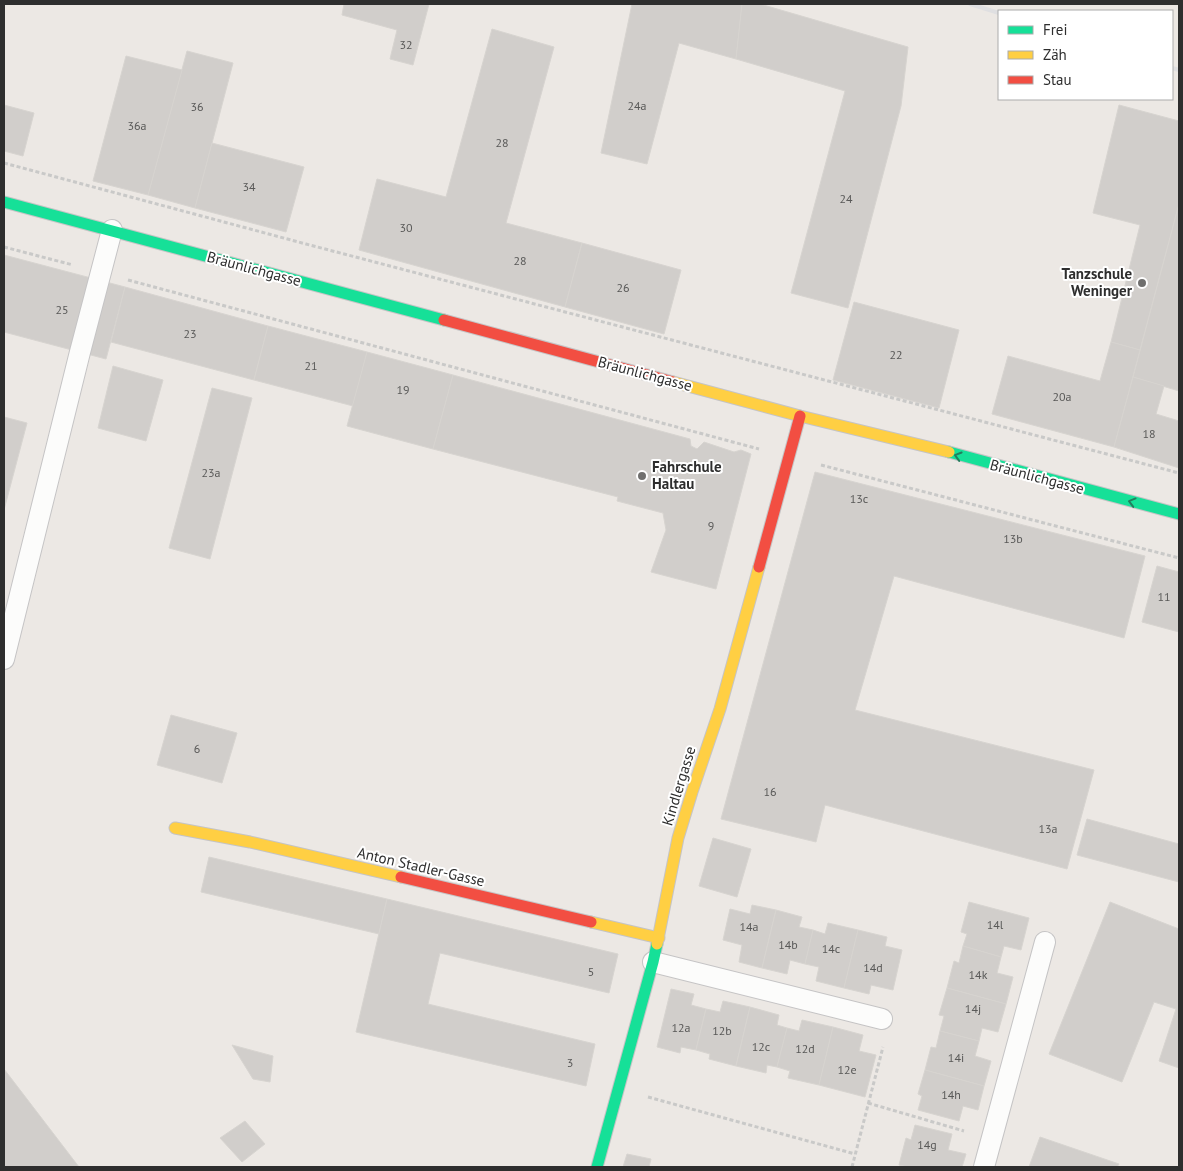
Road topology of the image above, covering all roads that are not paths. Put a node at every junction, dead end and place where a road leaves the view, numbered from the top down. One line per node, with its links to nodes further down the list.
1 (4, 202): 2 (street, Bräunlichgasse)
2 (112, 230): 3 (street, Bräunlichgasse); 5 (lane)
3 (800, 416): 4 (street, Bräunlichgasse, one-way to 3); 7 (street, Kindlergasse)
4 (1179, 514)
5 (4, 659)
6 (175, 828): 7 (street, Anton Stadler-Gasse)
7 (659, 938): 9 (street, Kindlergasse)
8 (1045, 942): 12 (lane)
9 (653, 962): 10 (lane); 11 (street, Kindlergasse)
10 (882, 1019)
11 (597, 1167)
12 (984, 1167)

